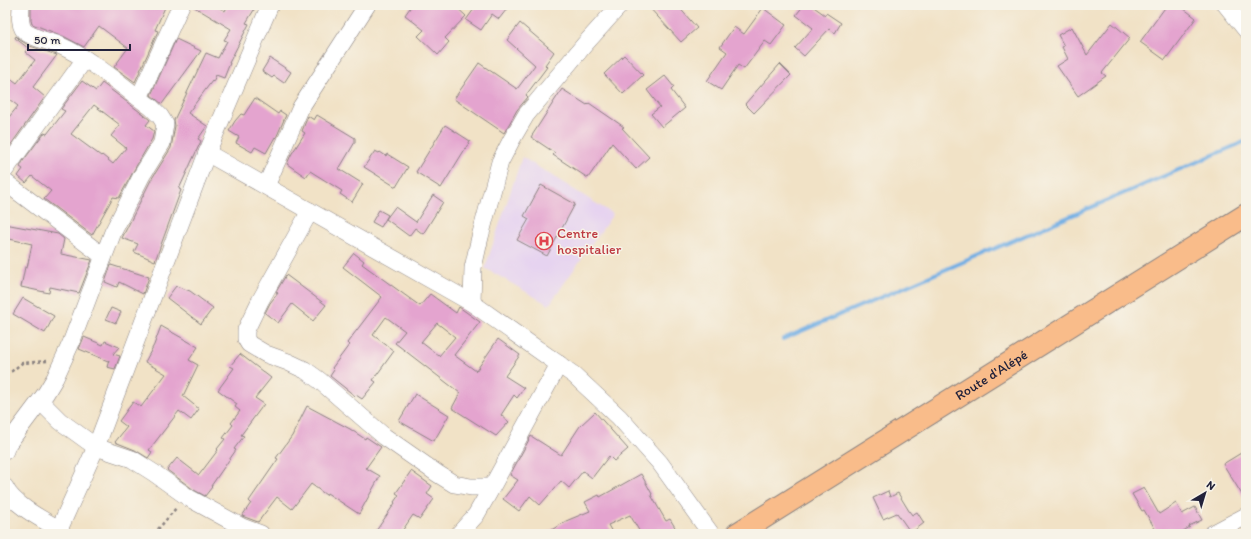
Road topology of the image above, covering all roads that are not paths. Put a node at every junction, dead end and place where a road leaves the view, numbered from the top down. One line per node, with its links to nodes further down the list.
1 (21, 5): 8 (street)
2 (180, 5): 9 (street)
3 (270, 5): 10 (street)
4 (367, 5): 13 (street)
5 (620, 5): 17 (street)
6 (1226, 5): 7 (street)
7 (1246, 30)
8 (85, 59): 9 (street); 11 (street)
9 (139, 98): 16 (street)
10 (208, 154): 13 (street); 20 (street)
11 (5, 170)
12 (5, 182): 16 (street)
13 (266, 186): 14 (street)
14 (310, 211): 17 (street); 23 (street)
15 (1246, 215): 29 (main road, Route d'Alépé)
16 (103, 256): 19 (street)
17 (472, 303): 18 (street)
18 (559, 364): 23 (street); 28 (street)
19 (40, 401): 20 (street); 21 (street)
20 (96, 447): 25 (street); 26 (street)
21 (5, 451)
22 (5, 487): 25 (street)
23 (491, 487): 27 (street)
24 (1246, 516): 30 (street)
25 (58, 532)
26 (261, 534)
27 (459, 534)
28 (711, 534)
29 (737, 534)
30 (1212, 534)

